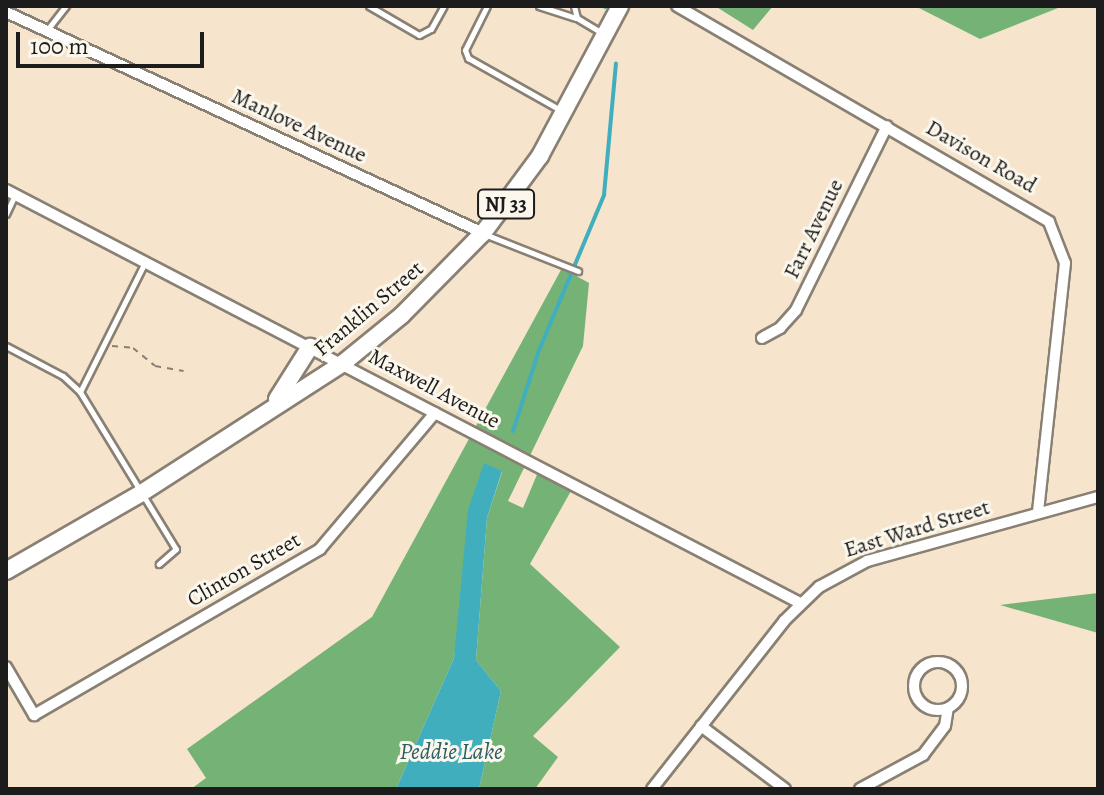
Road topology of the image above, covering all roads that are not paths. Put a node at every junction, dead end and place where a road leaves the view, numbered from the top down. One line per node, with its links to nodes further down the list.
1 (66, 6): 11 (lane)
2 (369, 6): 3 (lane)
3 (444, 6)
4 (487, 6): 13 (lane)
5 (539, 6): 10 (lane)
6 (574, 6): 10 (lane)
7 (620, 6): 12 (main road, Franklin Street / NJ 33)
8 (677, 6): 14 (street, Davison Road)
9 (6, 12): 11 (street, Manlove Avenue)
10 (577, 18): 12 (lane)
11 (47, 31): 17 (street, Manlove Avenue)
12 (607, 36): 13 (main road, Franklin Street / NJ 33)
13 (566, 114): 17 (main road, Franklin Street / NJ 33)
14 (887, 126): 20 (street, Farr Avenue); 29 (street, Davison Road)
15 (11, 193): 16 (lane); 18 (street, Maxwell Avenue)
16 (6, 214)
17 (483, 233): 19 (lane, Manlove Avenue); 23 (main road, Franklin Street / NJ 33)
18 (145, 262): 22 (street, Maxwell Avenue); 24 (lane)
19 (578, 271)
20 (762, 338)
21 (6, 346): 24 (lane)
22 (310, 347): 23 (street, Maxwell Avenue); 25 (main road)
23 (342, 364): 25 (main road, Franklin Street / NJ 33); 26 (street, Maxwell Avenue)
24 (80, 392): 27 (lane)
25 (267, 412): 27 (main road, Franklin Street / NJ 33)
26 (435, 413): 32 (street, Maxwell Avenue); 33 (street, Clinton Street)
27 (140, 494): 30 (lane); 31 (main road, Franklin Street / NJ 33)
28 (1098, 497): 29 (street, East Ward Street)
29 (1038, 513): 32 (street, East Ward Street)
30 (159, 564)
31 (6, 571)
32 (800, 603): 35 (street, East Ward Street)
33 (6, 667)
34 (948, 708): 34 (street); 38 (street)
35 (701, 726): 36 (street, East Ward Street); 37 (street)
36 (652, 789)
37 (785, 789)
38 (860, 789)

